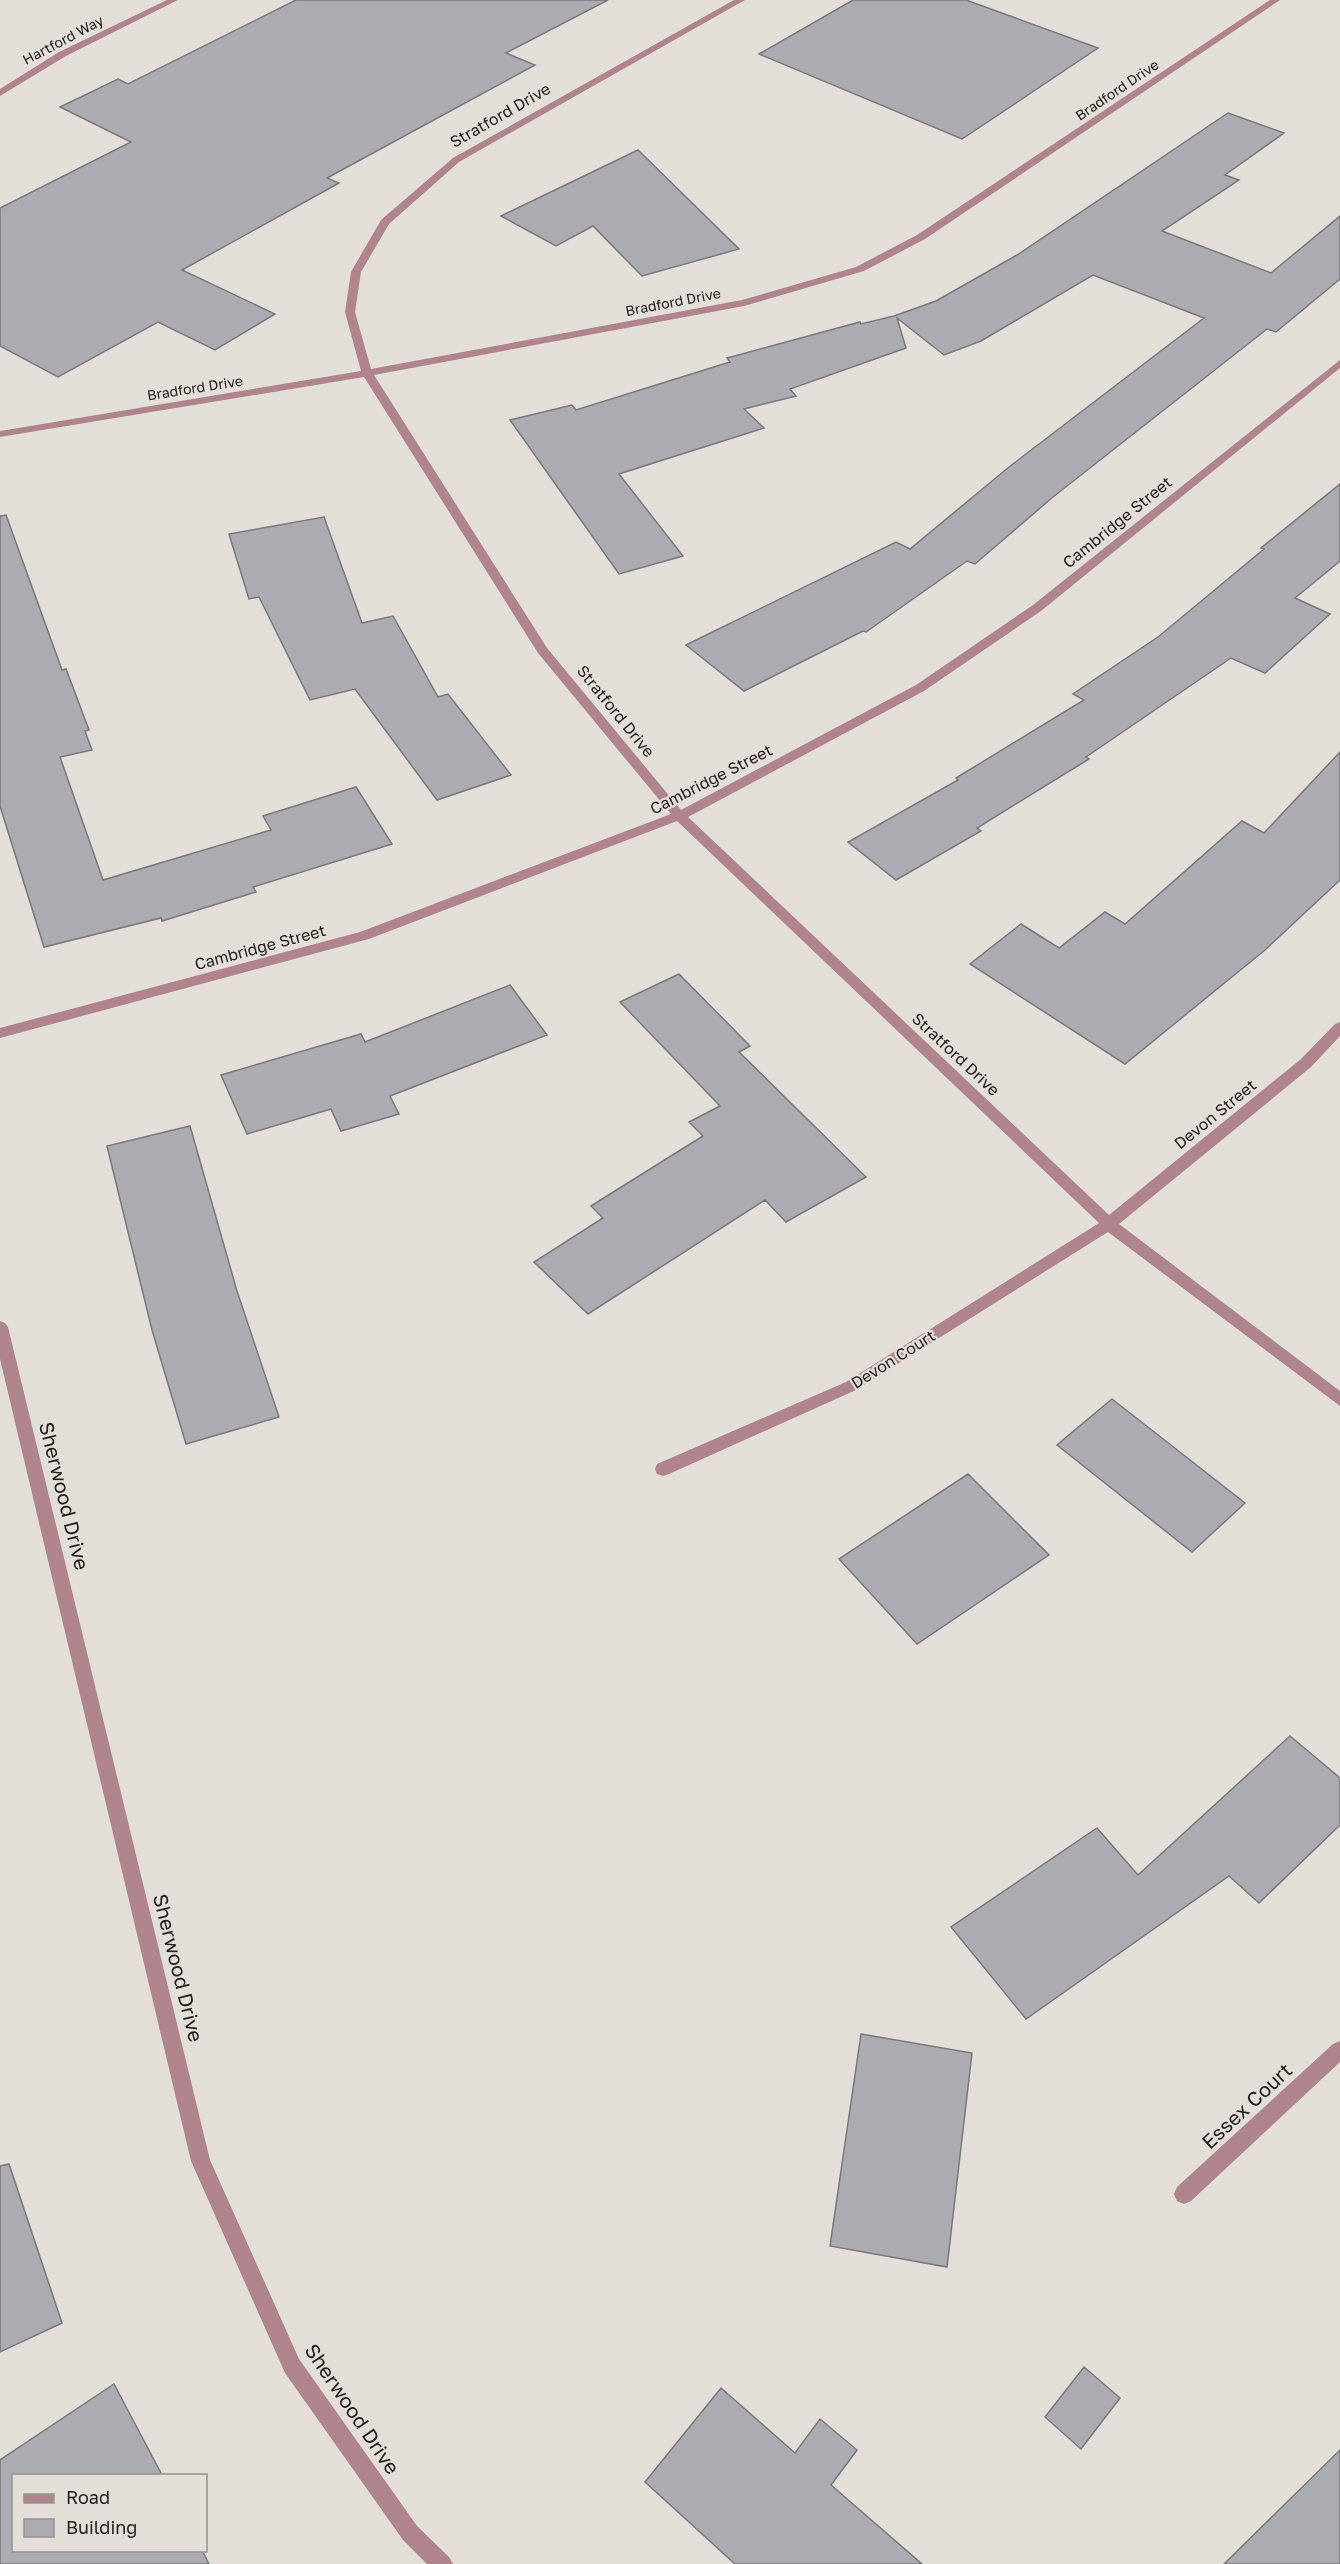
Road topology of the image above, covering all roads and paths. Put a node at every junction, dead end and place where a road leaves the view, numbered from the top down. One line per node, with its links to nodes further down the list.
1 (174, 0): 4 (street, Hartford Way)
2 (741, 0): 6 (street, Stratford Drive)
3 (1276, 0): 6 (street, Bradford Drive)
4 (0, 93)
5 (1340, 363): 8 (street, Cambridge Street)
6 (367, 373): 7 (street, Bradford Drive); 8 (street, Stratford Drive)
7 (0, 434)
8 (679, 816): 10 (street, Cambridge Street); 11 (street, Stratford Drive)
9 (1340, 1027): 11 (street, Devon Street)
10 (0, 1033)
11 (1108, 1224): 13 (street, Stratford Drive); 14 (street, Devon Court)
12 (0, 1326): 17 (street, Sherwood Drive)
13 (1340, 1400)
14 (663, 1469)
15 (1340, 2050): 16 (street, Essex Court)
16 (1184, 2194)
17 (442, 2564)

